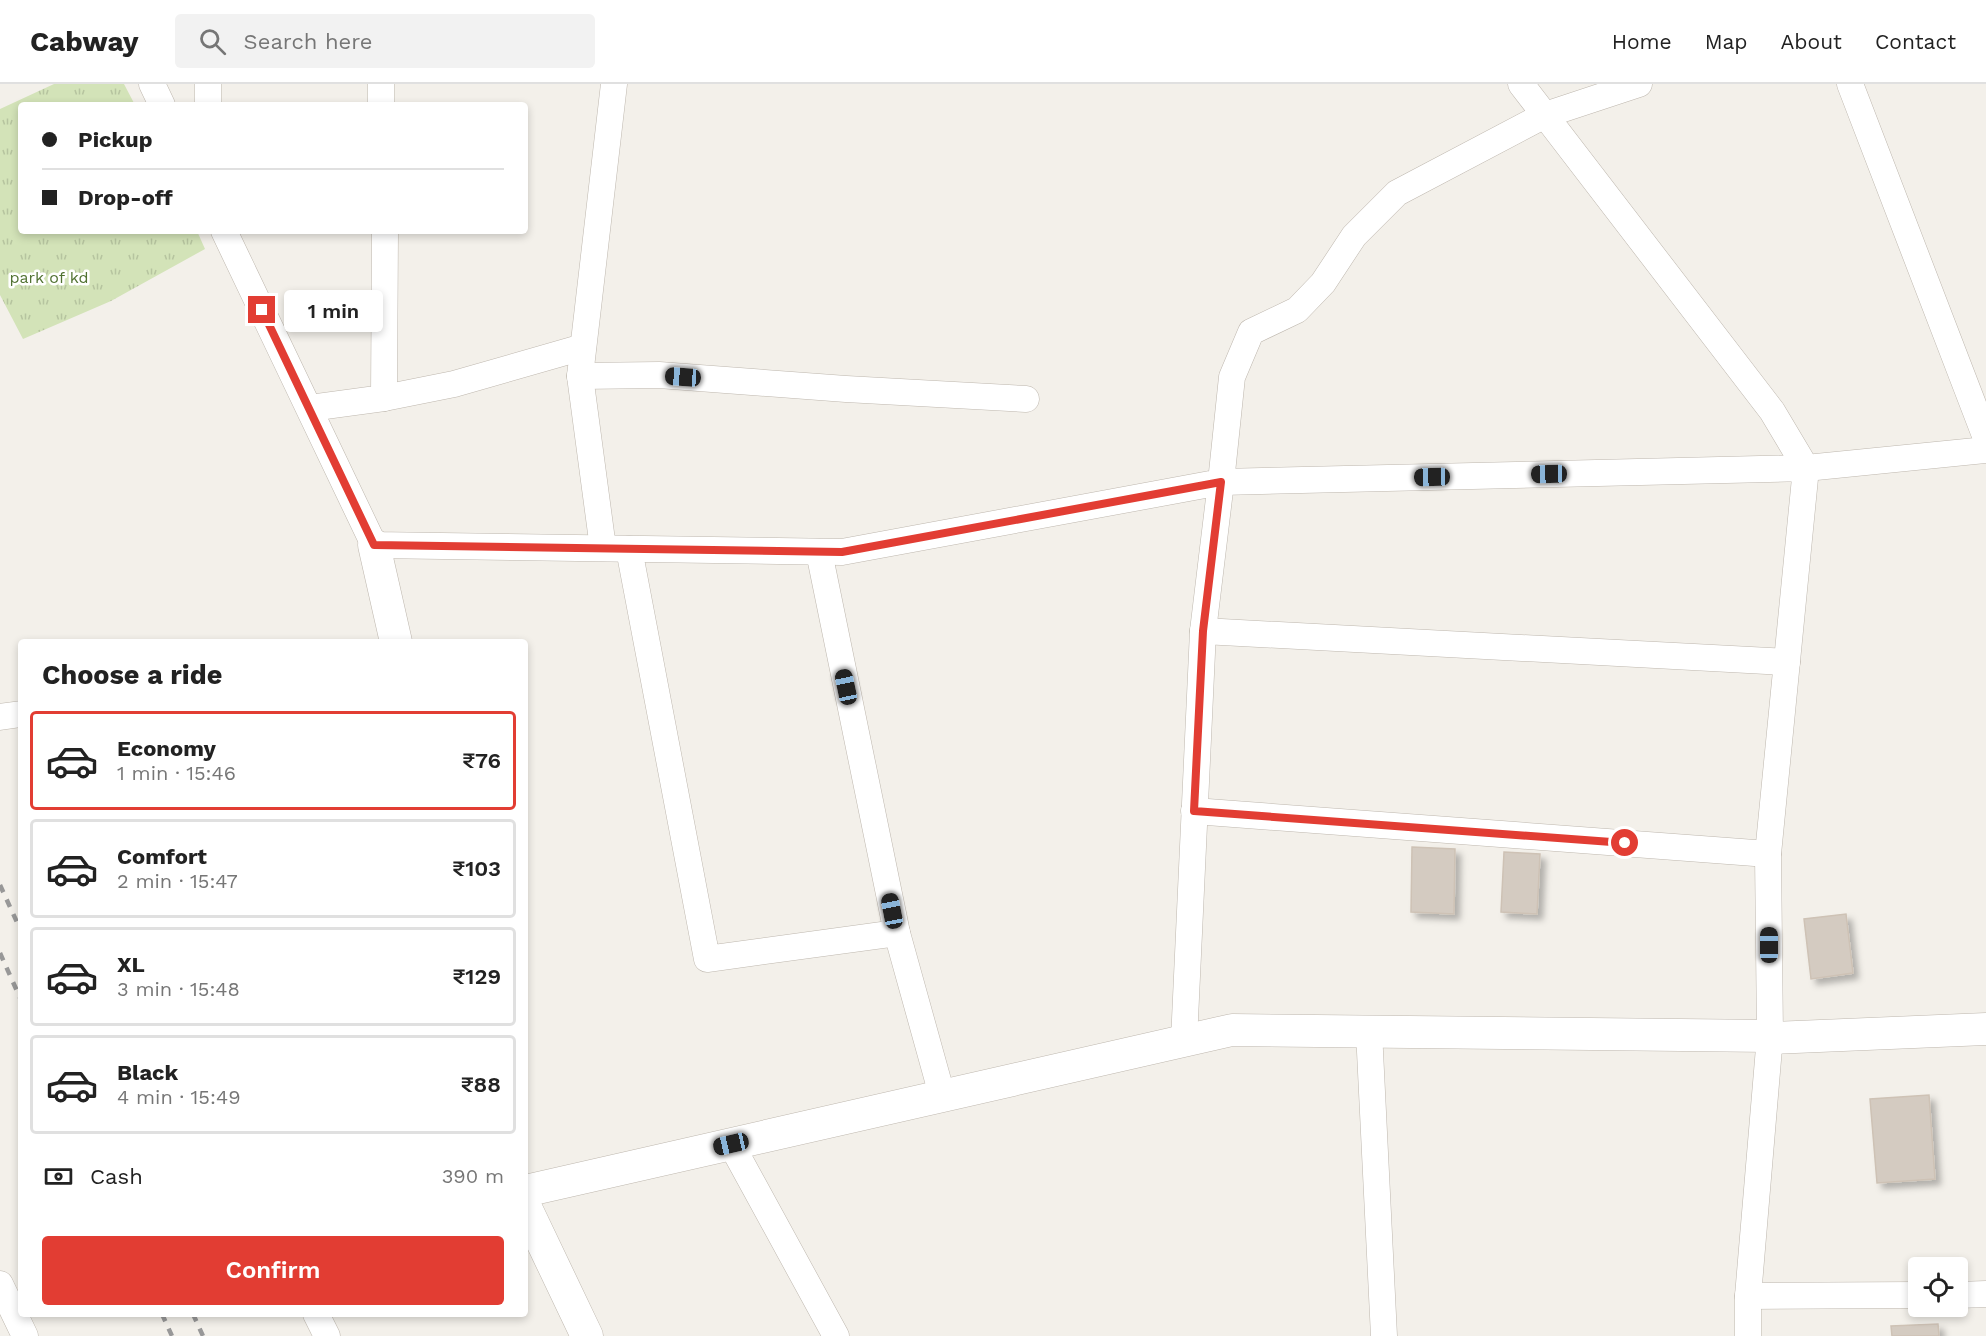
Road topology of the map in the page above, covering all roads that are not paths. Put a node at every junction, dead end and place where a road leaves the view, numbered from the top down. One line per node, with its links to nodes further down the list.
1 (152, 84): 8 (street)
2 (208, 84): 9 (street)
3 (381, 84): 10 (street)
4 (614, 84): 14 (street)
5 (1521, 84): 11 (street)
6 (1639, 84): 11 (street)
7 (1851, 84): 19 (street)
8 (161, 102)
9 (208, 102)
10 (381, 102)
11 (1545, 115): 21 (street); 22 (street)
12 (225, 234): 18 (street)
13 (386, 234): 16 (street)
14 (583, 347): 15 (street); 16 (street)
15 (580, 375): 17 (street); 24 (street)
16 (384, 398): 18 (street)
17 (1026, 399)
18 (310, 408): 23 (street)
19 (1986, 438)
20 (1986, 450): 21 (street)
21 (1806, 468): 22 (street); 29 (street)
22 (1221, 482): 26 (street); 27 (street)
23 (374, 545): 24 (street); 28 (street)
24 (603, 548): 25 (street)
25 (629, 549): 26 (street); 34 (street)
26 (819, 552): 34 (street)
27 (1203, 631): 29 (street); 32 (street)
28 (395, 639)
29 (1787, 662): 33 (street)
30 (18, 714): 31 (street)
31 (0, 717)
32 (1194, 811): 33 (street); 38 (street)
33 (1768, 854): 37 (street)
34 (897, 933): 39 (street)
35 (1986, 1029): 37 (street)
36 (1369, 1031): 37 (street); 38 (street); 53 (street)
37 (1770, 1036): 47 (street)
38 (1184, 1041): 39 (street)
39 (942, 1095): 40 (street)
40 (731, 1144): 41 (street); 52 (street)
41 (528, 1190)
42 (528, 1212): 51 (street)
43 (0, 1284): 49 (street)
44 (1986, 1294): 46 (street)
45 (1908, 1295): 47 (street)
46 (1968, 1295)
47 (1748, 1296): 54 (street)
48 (318, 1317): 50 (street)
49 (25, 1336)
50 (327, 1336)
51 (587, 1336)
52 (836, 1336)
53 (1384, 1336)
54 (1748, 1336)

